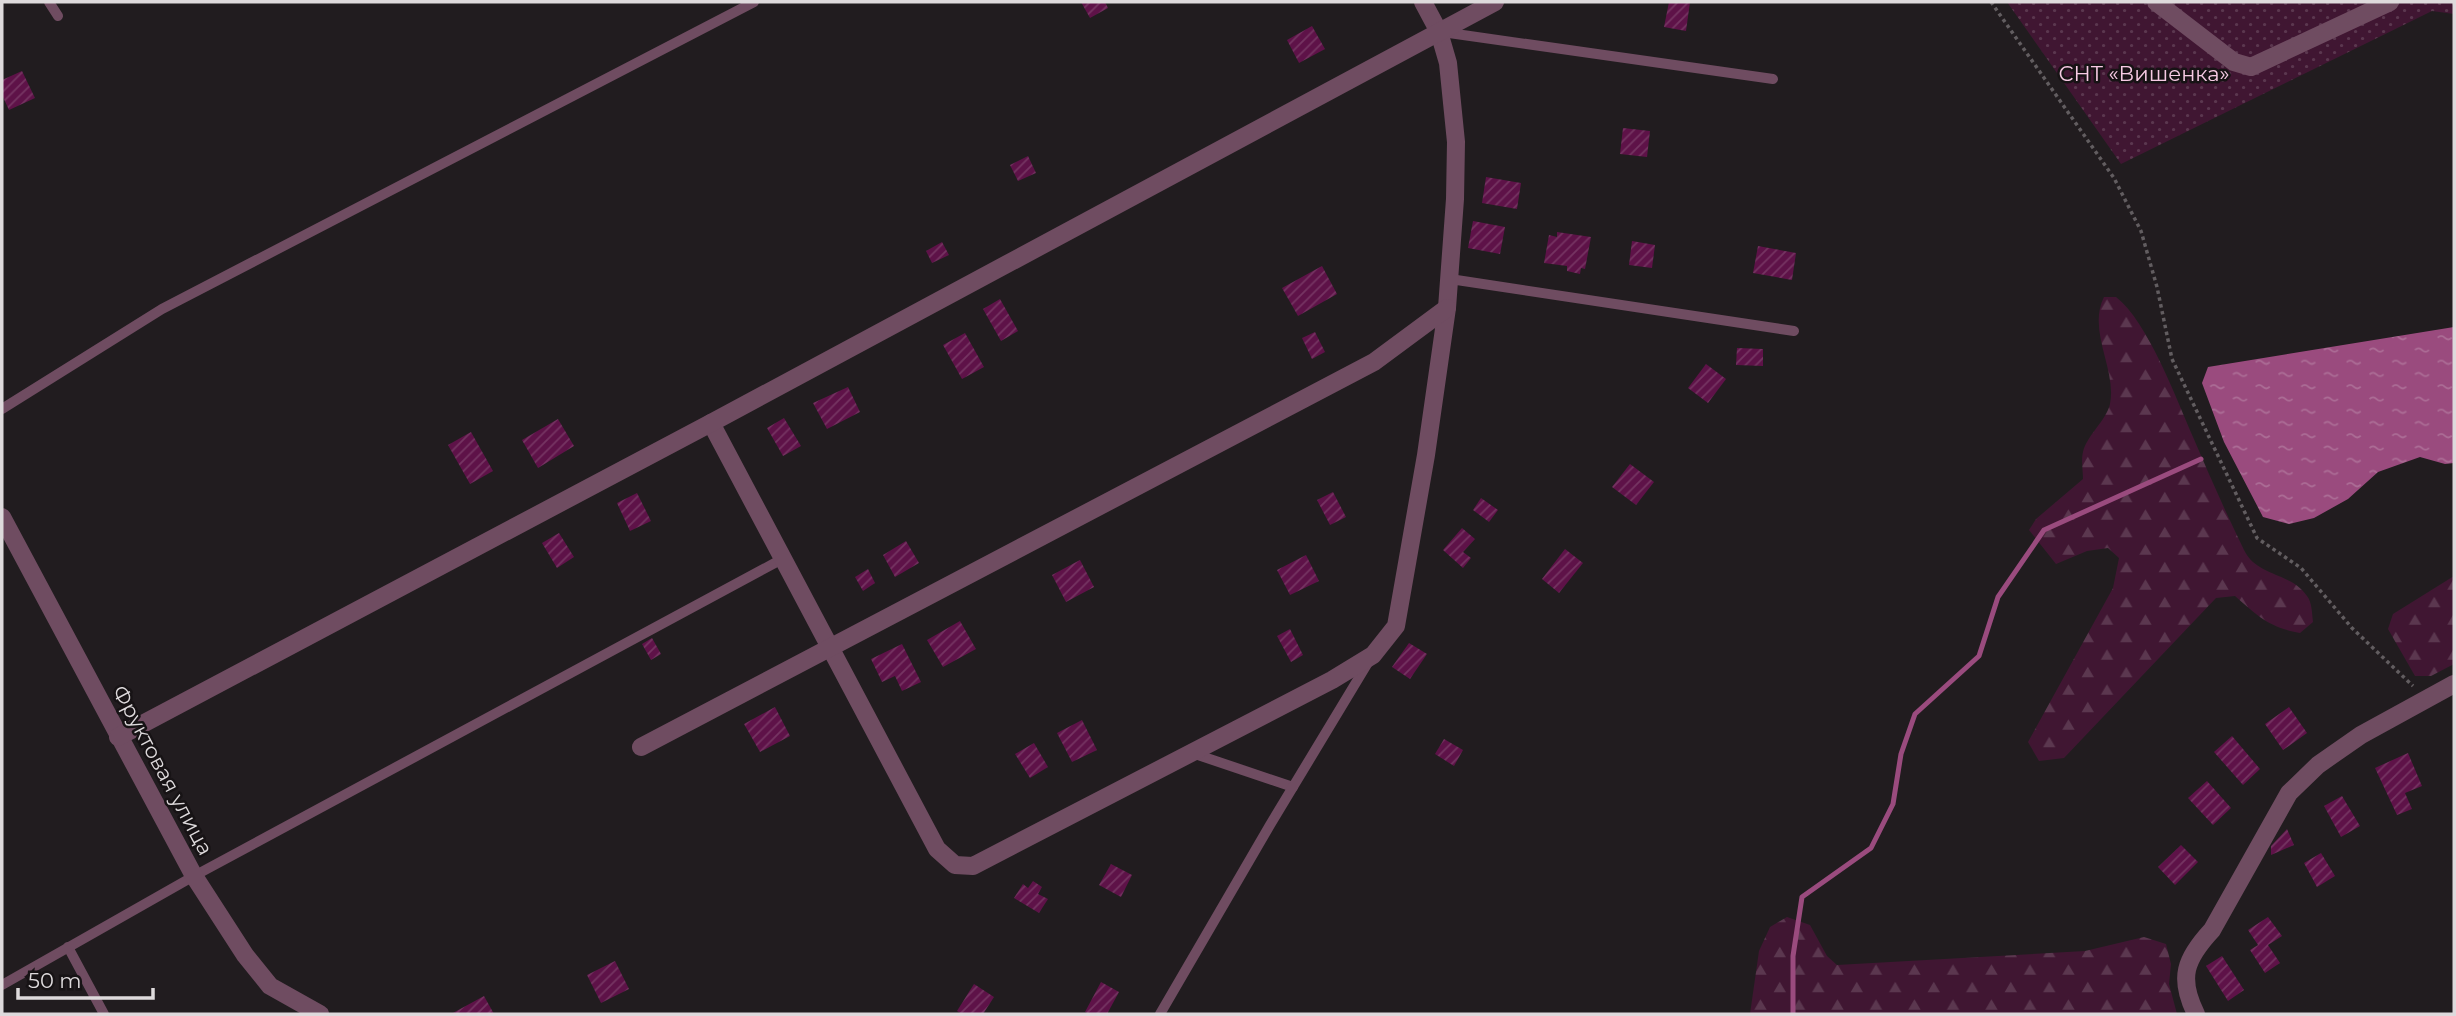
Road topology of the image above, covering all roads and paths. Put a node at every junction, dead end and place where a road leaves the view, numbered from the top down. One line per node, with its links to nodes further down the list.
1 (49, 2): 8 (lane)
2 (754, 2): 14 (lane)
3 (1423, 2): 9 (street)
4 (1495, 2): 9 (street)
5 (1992, 2): 21 (path)
6 (2156, 2): 7 (street)
7 (2390, 2)
8 (58, 16)
9 (1439, 32): 10 (lane); 11 (street); 15 (street)
10 (1773, 79)
11 (1450, 279): 12 (street); 13 (lane)
12 (1447, 308): 18 (street); 19 (street)
13 (1794, 331)
14 (2, 409)
15 (712, 424): 17 (street); 22 (street)
16 (2, 517): 22 (street, Фруктовая улица)
17 (783, 558): 18 (street); 26 (lane)
18 (831, 648): 23 (street); 24 (street)
19 (1373, 655): 24 (street); 25 (lane)
20 (2454, 684): 21 (street)
21 (2428, 698): 32 (street)
22 (118, 737): 26 (street, Фруктовая улица)
23 (640, 747)
24 (1192, 753): 25 (lane)
25 (1293, 787): 31 (lane)
26 (194, 876): 27 (lane); 30 (street, Фруктовая улица)
27 (68, 947): 28 (lane); 29 (lane)
28 (2, 985)
29 (104, 1014)
30 (320, 1014)
31 (1160, 1014)
32 (2196, 1014)

